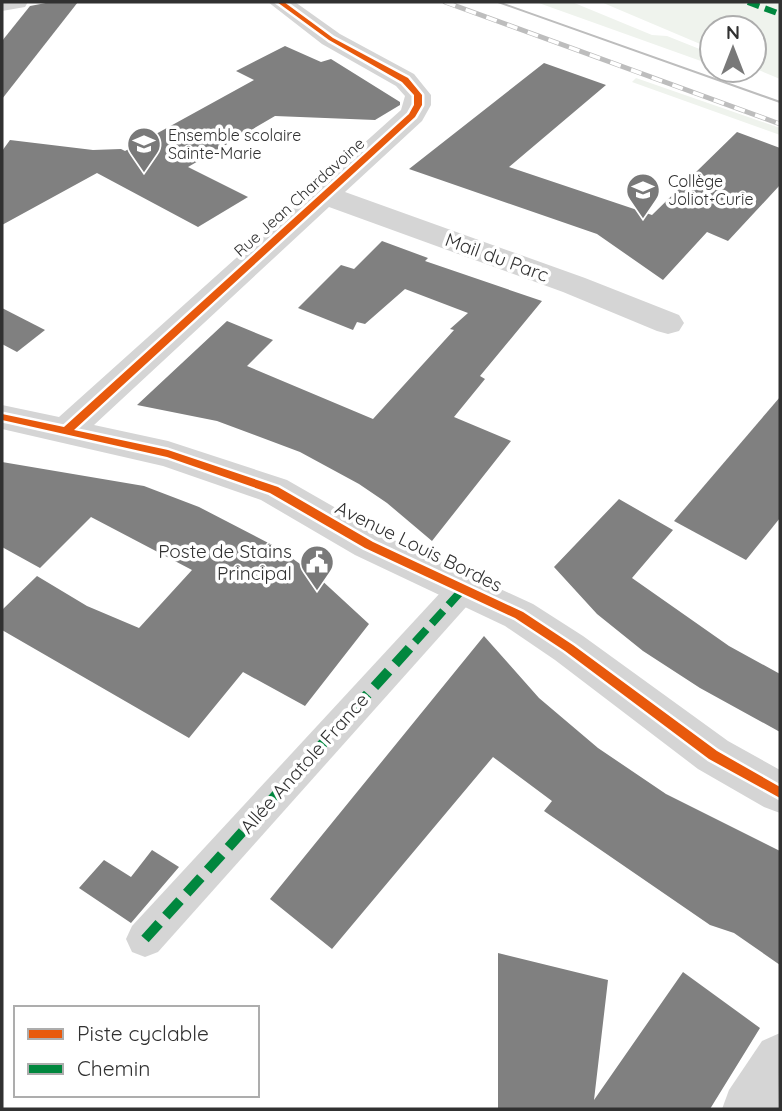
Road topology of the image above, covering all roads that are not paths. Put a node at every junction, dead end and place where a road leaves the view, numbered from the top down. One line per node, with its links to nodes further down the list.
1 (16, 2): 3 (street)
2 (280, 2): 4 (street, Rue Jean Chardavoine)
3 (2, 4)
4 (325, 195): 5 (street, Mail du Parc); 7 (street, Rue Jean Chardavoine)
5 (668, 323)
6 (2, 417): 7 (street, Avenue Louis Bordes)
7 (67, 430): 8 (street, Avenue Louis Bordes)
8 (464, 587): 9 (street, Avenue Louis Bordes); 10 (street, Allée Anatole France)
9 (780, 793)
10 (145, 939)
11 (780, 1059): 12 (street)
12 (748, 1109)

